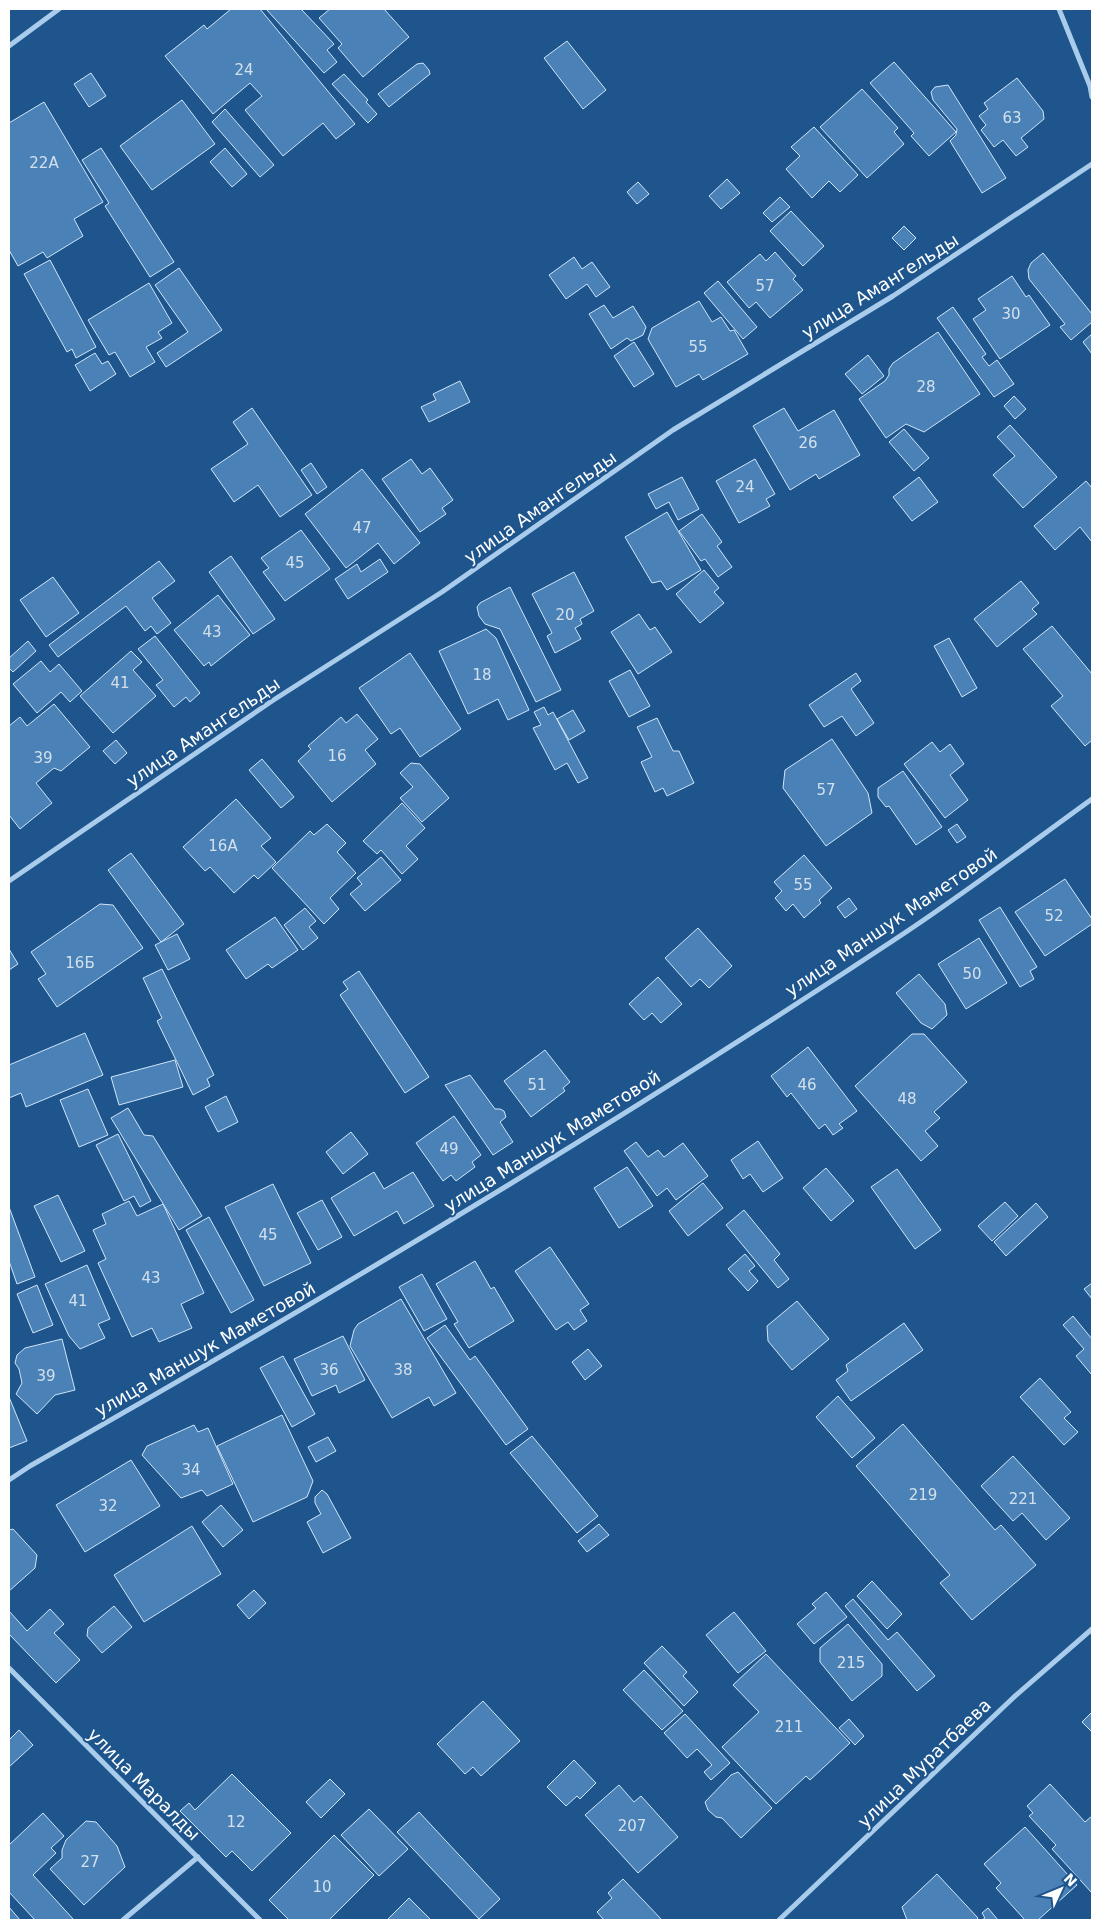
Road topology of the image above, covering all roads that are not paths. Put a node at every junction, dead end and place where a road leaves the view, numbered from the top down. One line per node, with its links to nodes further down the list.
1 (59, 9): 3 (street)
2 (1058, 9): 4 (street)
3 (9, 46)
4 (1092, 97)
5 (1092, 164): 7 (street, улица Амангельды)
6 (1092, 799): 8 (street, улица Маншук Маметовой)
7 (9, 881)
8 (9, 1480)
9 (1092, 1629): 14 (street, улица Муратбаева)
10 (9, 1668): 11 (street, улица Маралды)
11 (198, 1858): 12 (street); 13 (street, улица Маралды)
12 (123, 1920)
13 (260, 1920)
14 (779, 1920)

